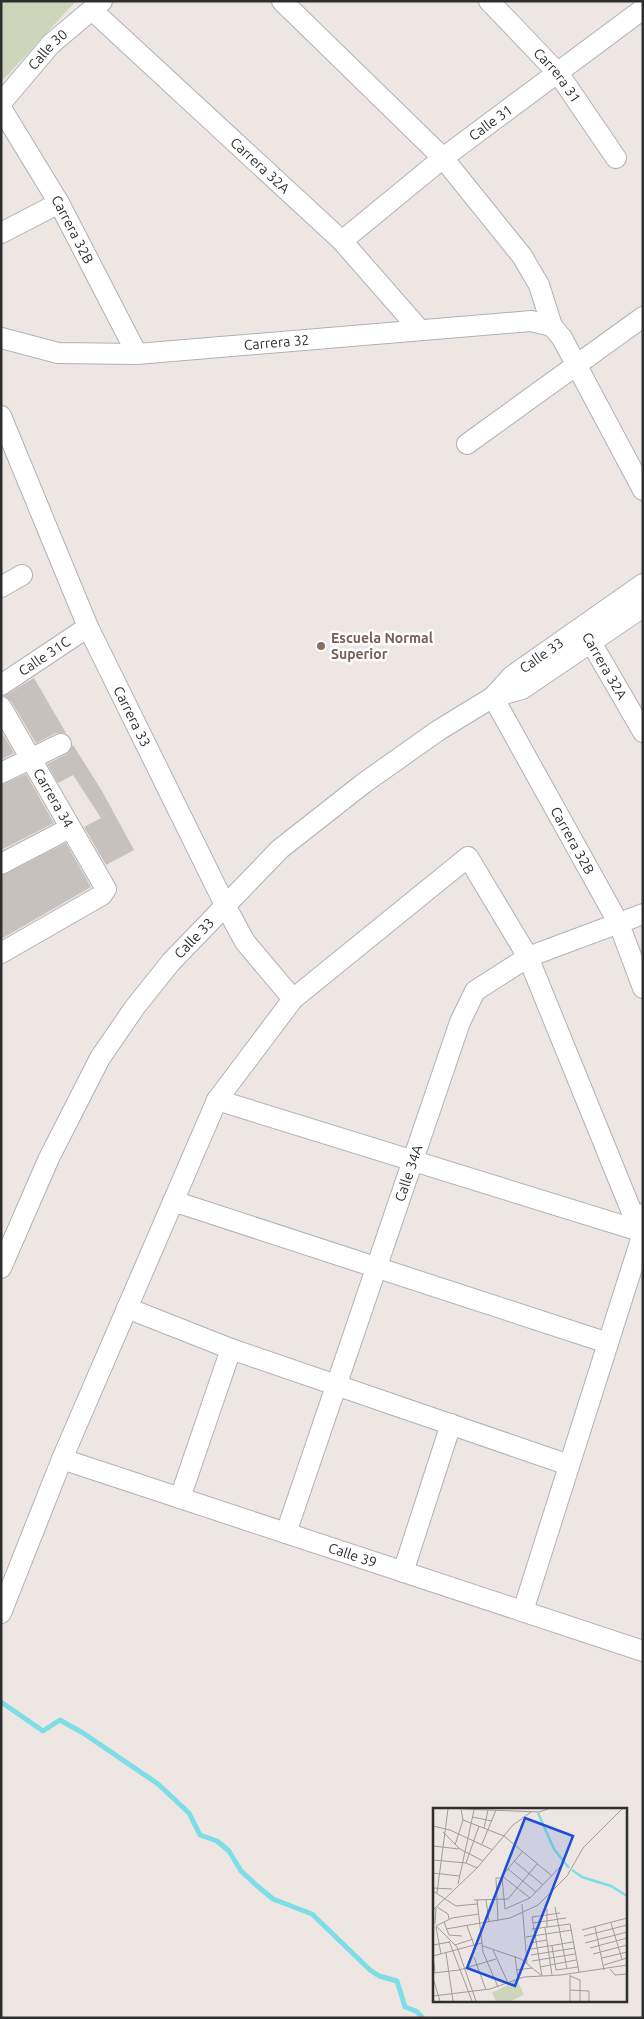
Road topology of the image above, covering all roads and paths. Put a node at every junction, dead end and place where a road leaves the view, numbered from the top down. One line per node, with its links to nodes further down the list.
1 (282, 1): 8 (street)
2 (489, 1): 5 (street, Carrera 31)
3 (97, 5): 6 (street, Calle 30); 12 (street, Carrera 32A)
4 (643, 9): 5 (street, Calle 31)
5 (558, 73): 8 (street, Calle 31); 9 (street, Carrera 31)
6 (1, 103)
7 (1, 108): 10 (street, Carrera 32B)
8 (443, 158): 12 (street, Calle 31); 14 (street)
9 (616, 158)
10 (58, 203): 11 (street); 17 (street, Carrera 32B)
11 (1, 233)
12 (342, 241): 15 (street, Carrera 32A)
13 (643, 317): 18 (street)
14 (552, 326): 15 (street, Carrera 32); 18 (street)
15 (419, 329): 17 (street, Carrera 32)
16 (1, 338): 17 (street, Carrera 32)
17 (137, 354)
18 (577, 365): 20 (street); 21 (street)
19 (1, 416): 27 (street, Carrera 33)
20 (467, 444)
21 (643, 490)
22 (22, 575): 24 (street)
23 (643, 584): 26 (street, Calle 33)
24 (1, 587)
25 (643, 607): 28 (street, Calle 33)
26 (581, 626): 28 (street, Carrera 32A); 30 (street, Calle 33)
27 (88, 627): 29 (street, Calle 31C); 38 (street, Carrera 33)
28 (592, 643): 30 (street, Calle 33); 32 (street, Carrera 32A)
29 (1, 685)
30 (493, 697): 38 (street, Calle 33); 40 (street, Carrera 32B)
31 (1, 707): 34 (street, Carrera 34)
32 (643, 732)
33 (61, 744): 34 (street)
34 (29, 758): 35 (street); 36 (street, Carrera 34)
35 (1, 773)
36 (70, 828): 37 (street); 41 (street, Carrera 34)
37 (1, 864)
38 (225, 905): 44 (street, Carrera 33); 51 (street, Calle 33)
39 (643, 914): 40 (street, Calle 34A)
40 (619, 924): 42 (street, Calle 34A); 43 (street, Carrera 32B)
41 (1, 953)
42 (528, 957): 44 (street); 46 (street, Calle 34A); 48 (street)
43 (643, 988)
44 (293, 1000): 45 (street)
45 (217, 1100): 46 (street); 47 (street)
46 (413, 1161): 49 (street); 50 (street, Calle 34A)
47 (174, 1201): 50 (street); 52 (street)
48 (643, 1214)
49 (643, 1233): 53 (street)
50 (376, 1267): 53 (street); 55 (street, Calle 34A)
51 (1, 1268)
52 (127, 1308): 54 (street); 57 (street)
53 (608, 1343): 58 (street)
54 (231, 1349): 55 (street); 59 (street)
55 (336, 1385): 56 (street); 60 (street, Calle 34A)
56 (451, 1424): 58 (street); 61 (street)
57 (62, 1458): 59 (street, Calle 39); 63 (street)
58 (569, 1466): 62 (street)
59 (180, 1498): 60 (street, Calle 39)
60 (286, 1533): 61 (street, Calle 39)
61 (403, 1572): 62 (street, Calle 39)
62 (523, 1612): 64 (street, Calle 39)
63 (1, 1613)
64 (643, 1651)

